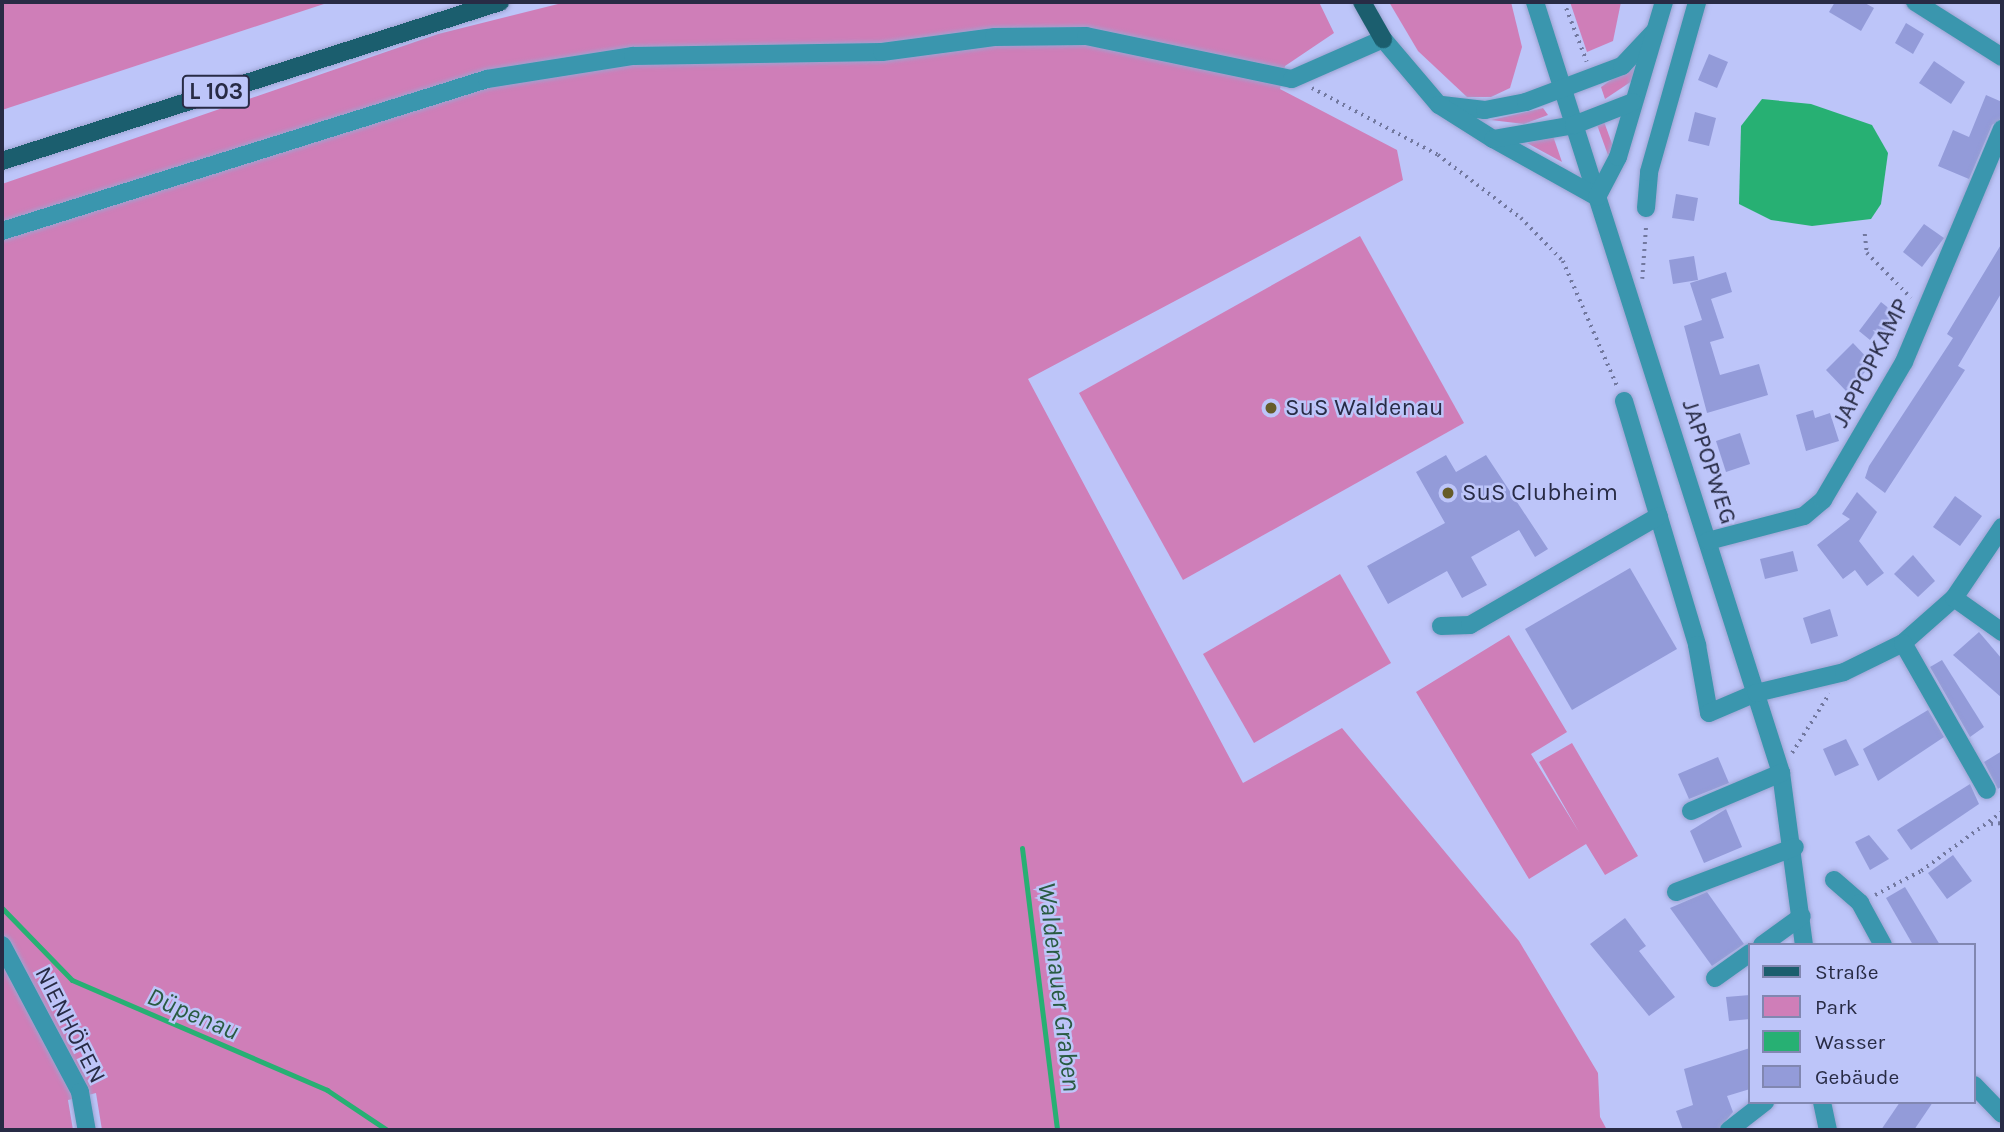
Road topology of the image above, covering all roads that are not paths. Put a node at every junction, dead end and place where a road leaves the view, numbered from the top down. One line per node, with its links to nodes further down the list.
1 (500, 2): 16 (main road, L 103)
2 (1363, 2): 8 (main road)
3 (1535, 2): 10 (street, JAPPOPWEG)
4 (1664, 2): 7 (street)
5 (1697, 2): 18 (street)
6 (1915, 2): 9 (street)
7 (1654, 32): 10 (street); 11 (street)
8 (1383, 39): 12 (street); 19 (street)
9 (2000, 47)
10 (1562, 88): 12 (street); 13 (street, JAPPOPWEG)
11 (1633, 102): 13 (street); 17 (street)
12 (1439, 105): 15 (street)
13 (1574, 125): 15 (street); 17 (street, JAPPOPWEG)
14 (2002, 129): 23 (street, JAPPOPKAMP)
15 (1493, 139): 17 (street)
16 (2, 161)
17 (1597, 197): 23 (street, JAPPOPWEG)
18 (1646, 208)
19 (2, 231)
20 (1624, 401): 21 (street)
21 (1659, 516): 25 (street); 28 (street)
22 (2002, 527): 24 (street)
23 (1708, 541): 28 (street, JAPPOPWEG)
24 (1954, 598): 26 (street); 27 (street)
25 (1441, 626)
26 (2002, 632)
27 (1903, 643): 28 (street); 30 (street)
28 (1756, 693): 29 (street, JAPPOPWEG)
29 (1781, 774): 31 (street); 32 (street, JAPPOPWEG)
30 (1987, 790)
31 (1691, 811)
32 (1795, 847): 34 (street); 35 (street, JAPPOPWEG)
33 (1834, 880): 38 (street)
34 (1676, 892)
35 (1802, 916): 36 (street); 37 (street, JAPPOPWEG)
36 (1765, 943)
37 (1804, 943)
38 (1882, 943)
39 (2, 946): 46 (street, NIENHÖFEN)
40 (1748, 954): 41 (street)
41 (1715, 978)
42 (1976, 1087): 45 (street)
43 (1762, 1104): 47 (street)
44 (1822, 1104): 48 (street)
45 (2002, 1114)
46 (87, 1130)
47 (1729, 1130)
48 (1828, 1130)

